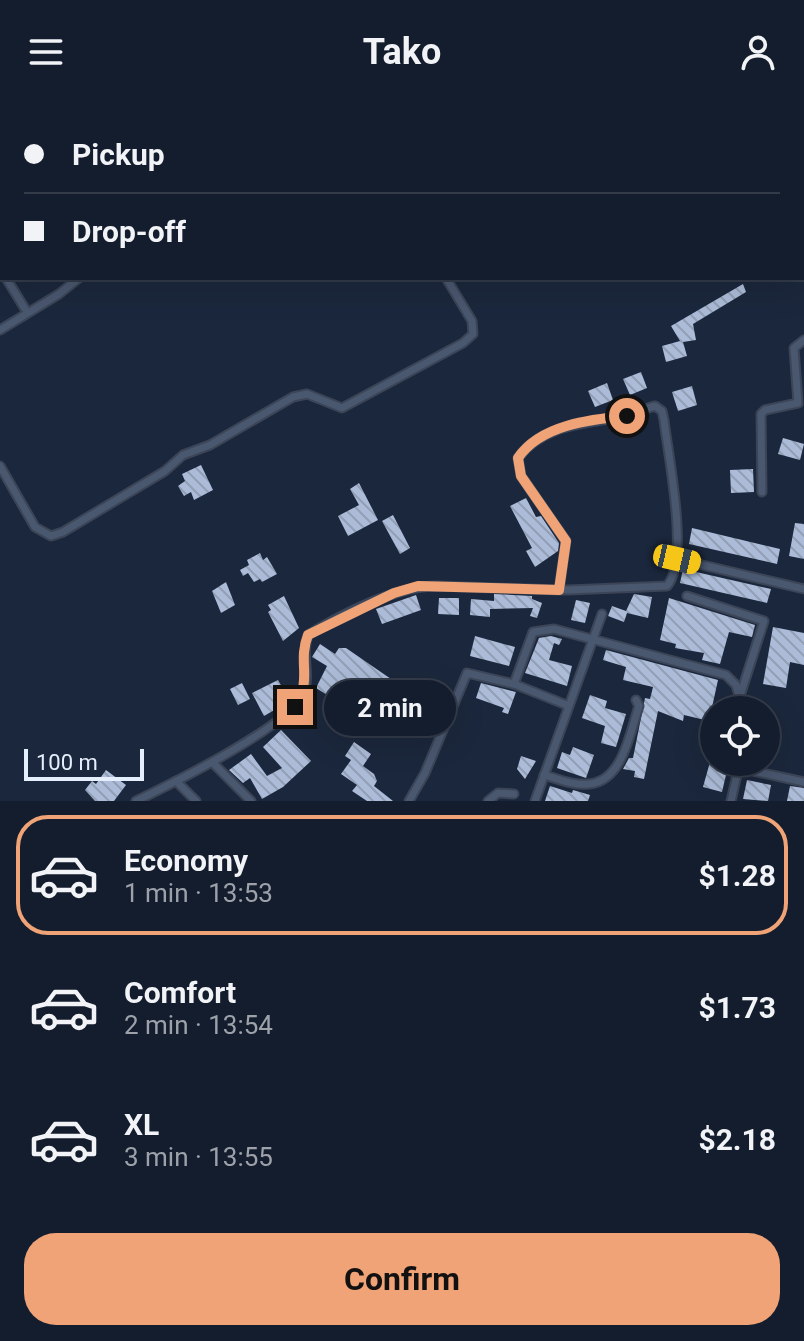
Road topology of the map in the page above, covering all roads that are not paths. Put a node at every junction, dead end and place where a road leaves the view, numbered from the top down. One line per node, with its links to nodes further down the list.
1 (7, 280): 4 (street)
2 (76, 280): 4 (street)
3 (447, 280): 7 (street)
4 (27, 312): 5 (street)
5 (0, 330)
6 (804, 340): 8 (street)
7 (0, 466)
8 (762, 492)
9 (677, 559): 10 (street); 11 (street); 11 (street)
10 (804, 589)
11 (559, 590): 19 (street)
12 (687, 596): 16 (street)
13 (602, 614): 14 (street)
14 (594, 638): 15 (street); 16 (street); 18 (street)
15 (514, 684): 18 (street); 29 (street)
16 (740, 696)
17 (636, 700): 20 (street)
18 (569, 706): 20 (street)
19 (213, 763): 23 (street); 28 (street)
20 (544, 775): 31 (street)
21 (737, 776): 32 (street)
22 (780, 776): 24 (street)
23 (176, 781): 26 (street); 27 (street)
24 (804, 782)
25 (514, 794): 30 (street)
26 (136, 801)
27 (196, 801)
28 (251, 801)
29 (409, 801)
30 (488, 801)
31 (535, 801)
32 (731, 801)

